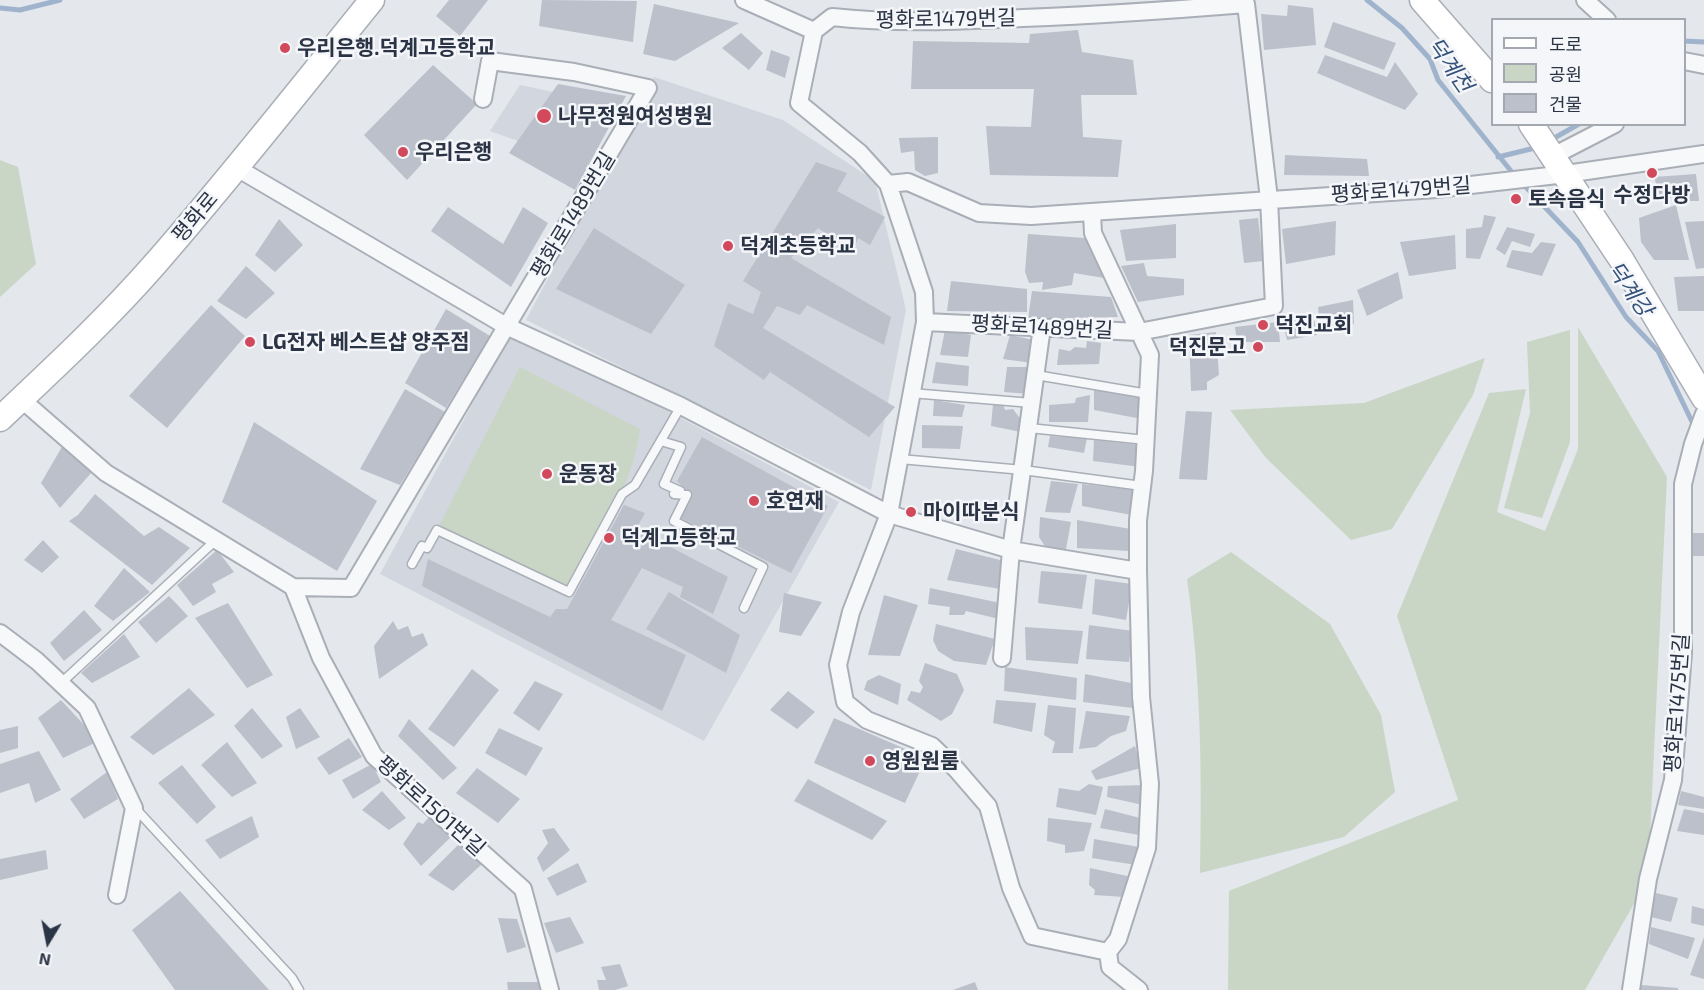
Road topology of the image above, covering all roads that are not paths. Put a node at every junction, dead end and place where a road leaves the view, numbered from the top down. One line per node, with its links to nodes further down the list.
1 (372, 0): 15 (main road, 평화로)
2 (744, 0): 6 (street)
3 (1422, 0): 9 (main road)
4 (1585, 0): 5 (street)
5 (1605, 18)
6 (814, 31): 16 (street); 17 (street, 평화로1479번길)
7 (1686, 61): 8 (street)
8 (1704, 65)
9 (1491, 79)
10 (483, 99): 20 (street, 평화로1489번길)
11 (1612, 126): 14 (street)
12 (1534, 129): 14 (main road)
13 (1704, 154): 14 (street)
14 (1557, 161): 17 (street, 평화로1479번길); 26 (main road)
15 (237, 168): 20 (street); 27 (main road, 평화로)
16 (888, 184): 18 (street, 평화로1479번길); 19 (street)
17 (1269, 199): 18 (street, 평화로1479번길); 22 (street)
18 (1092, 214): 22 (street, 평화로1489번길)
19 (925, 322): 21 (street, 평화로1489번길); 24 (street)
20 (507, 327): 29 (street); 43 (street)
21 (1042, 327): 22 (street, 평화로1489번길); 23 (street)
22 (1139, 332): 25 (street, 평화로1489번길)
23 (1036, 375): 25 (lane); 28 (street)
24 (911, 393): 28 (lane); 35 (street)
25 (1148, 394): 33 (street, 평화로1489번길)
26 (1704, 398)
27 (21, 399): 30 (main road, 평화로); 39 (street)
28 (1033, 403): 32 (street)
29 (681, 406): 34 (lane); 38 (street)
30 (0, 418)
31 (1702, 419): 54 (street, 평화로1475번길)
32 (1029, 428): 33 (lane); 36 (street)
33 (1146, 440): 37 (street, 평화로1489번길)
34 (661, 441): 41 (lane); 44 (lane)
35 (900, 459): 36 (lane); 38 (street)
36 (1023, 470): 37 (lane); 40 (street)
37 (1142, 486): 42 (street, 평화로1489번길)
38 (889, 514): 40 (street); 50 (street)
39 (217, 539): 43 (street); 47 (lane)
40 (1011, 550): 42 (street); 46 (street)
41 (412, 564)
42 (1138, 571): 50 (street, 평화로1489번길)
43 (293, 586): 52 (street, 평화로1501번길)
44 (744, 609)
45 (0, 633): 47 (street)
46 (1002, 658)
47 (61, 683): 48 (street)
48 (134, 808): 49 (street); 51 (lane)
49 (117, 895)
50 (1108, 952): 53 (street)
51 (299, 990)
52 (550, 990)
53 (1139, 990)
54 (1631, 990)

